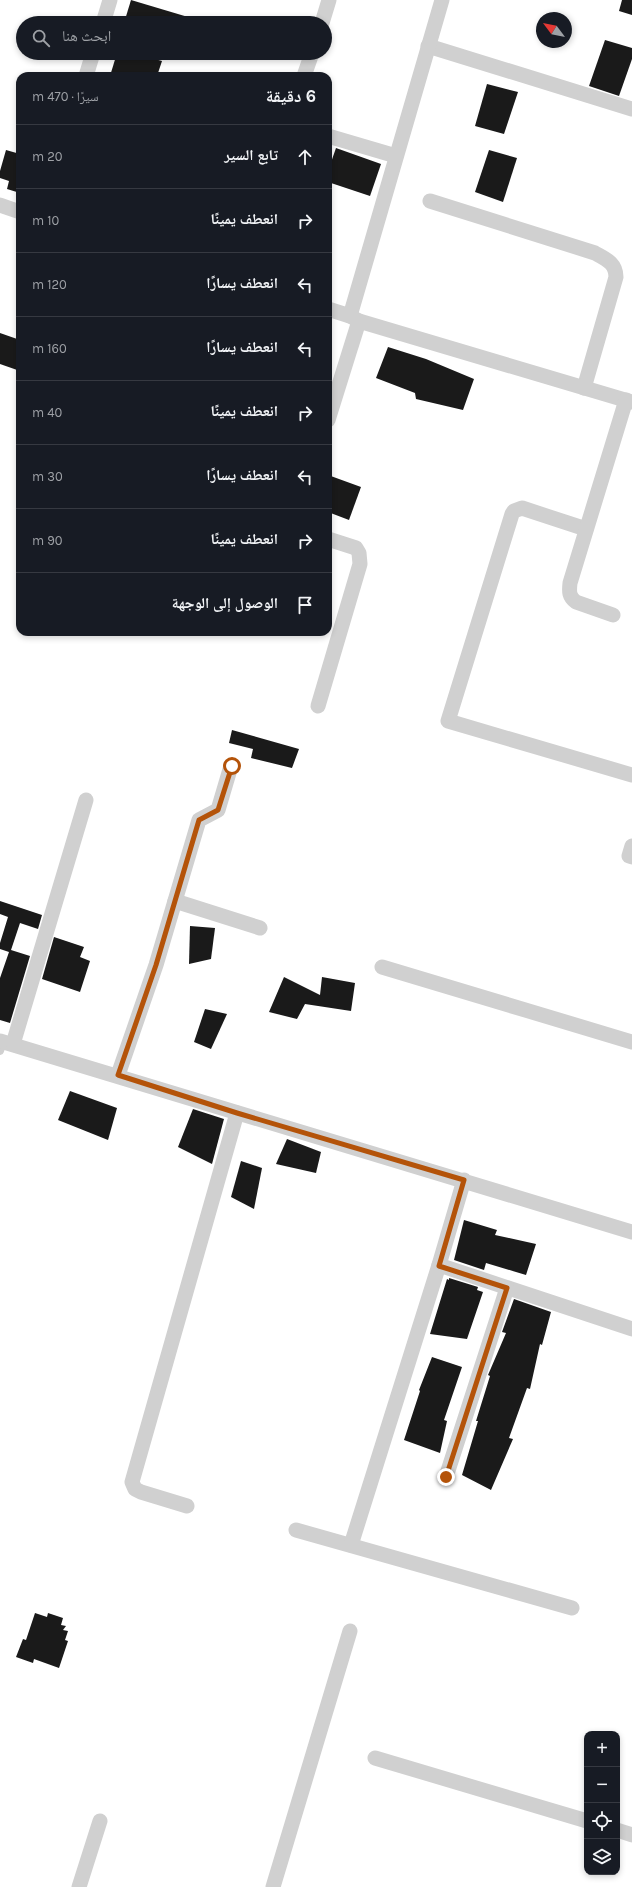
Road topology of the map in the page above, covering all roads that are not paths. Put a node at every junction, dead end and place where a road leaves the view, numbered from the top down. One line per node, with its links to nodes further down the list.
1 (110, 0): 4 (street)
2 (329, 0): 5 (street)
3 (442, 0): 6 (street)
4 (105, 16)
5 (324, 16)
6 (428, 46): 11 (street); 13 (street)
7 (91, 60): 9 (street)
8 (310, 60): 10 (street)
9 (87, 72)
10 (305, 72)
11 (632, 109)
12 (332, 137): 13 (street)
13 (396, 156): 18 (street)
14 (430, 201): 19 (street)
15 (0, 205): 16 (street)
16 (16, 211)
17 (332, 310): 18 (street)
18 (355, 318): 19 (street); 21 (street)
19 (584, 388): 20 (street)
20 (629, 401): 22 (street)
21 (332, 405)
22 (586, 529): 24 (street); 27 (street)
23 (332, 540): 25 (street)
24 (613, 615)
25 (318, 706)
26 (232, 766): 31 (street)
27 (632, 775)
28 (86, 800): 35 (street)
29 (632, 846): 30 (street)
30 (632, 857)
31 (175, 901): 32 (street); 36 (street)
32 (260, 928)
33 (382, 967): 34 (street)
34 (632, 1042)
35 (4, 1045): 36 (street)
36 (118, 1075): 37 (street)
37 (237, 1113): 38 (street); 44 (street)
38 (464, 1180): 39 (street); 40 (street)
39 (632, 1232)
40 (439, 1266): 41 (street); 46 (street)
41 (507, 1288): 42 (street); 43 (street)
42 (632, 1329)
43 (446, 1477)
44 (187, 1506)
45 (296, 1530): 46 (street)
46 (351, 1546): 47 (street)
47 (572, 1608)
48 (350, 1631): 55 (street)
49 (375, 1758): 51 (street)
50 (100, 1821): 54 (street)
51 (584, 1821)
52 (620, 1831): 53 (street)
53 (632, 1835)
54 (79, 1887)
55 (273, 1887)

